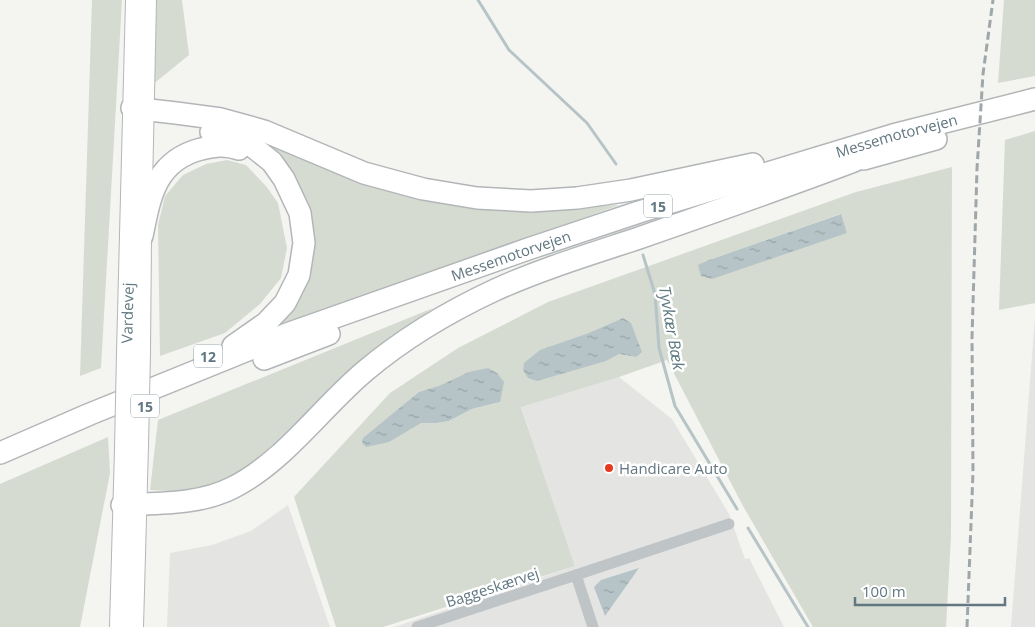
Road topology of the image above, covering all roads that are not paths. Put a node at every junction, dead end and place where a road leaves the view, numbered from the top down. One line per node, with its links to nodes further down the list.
1 (135, 0): 5 (main road, Vardevej)
2 (147, 0): 5 (main road, Vardevej)
3 (1035, 99): 6 (highway, Messemotorvejen / 15)
4 (1035, 112): 7 (highway, Messemotorvejen / 15)
5 (138, 115): 6 (highway); 8 (highway, 12); 9 (main road, Vardevej); 11 (main road, Vardevej)
6 (893, 135): 10 (highway, Messemotorvejen / 15)
7 (854, 161): 10 (highway, Messemotorvejen / 15); 15 (highway)
8 (284, 180): 9 (highway); 12 (highway, 12)
9 (142, 236): 11 (main road, Vardevej)
10 (289, 341): 13 (highway, Messemotorvejen / 15); 14 (highway, Messemotorvejen / 15)
11 (134, 352): 15 (main road, Vardevej, bridge)
12 (0, 445)
13 (0, 453)
14 (0, 467)
15 (130, 505): 18 (main road, Vardevej); 19 (main road, Vardevej)
16 (730, 524): 17 (street, Baggeskærvej)
17 (576, 575): 20 (street, Baggeskærvej); 21 (street)
18 (118, 627)
19 (134, 627)
20 (417, 627)
21 (593, 627)

